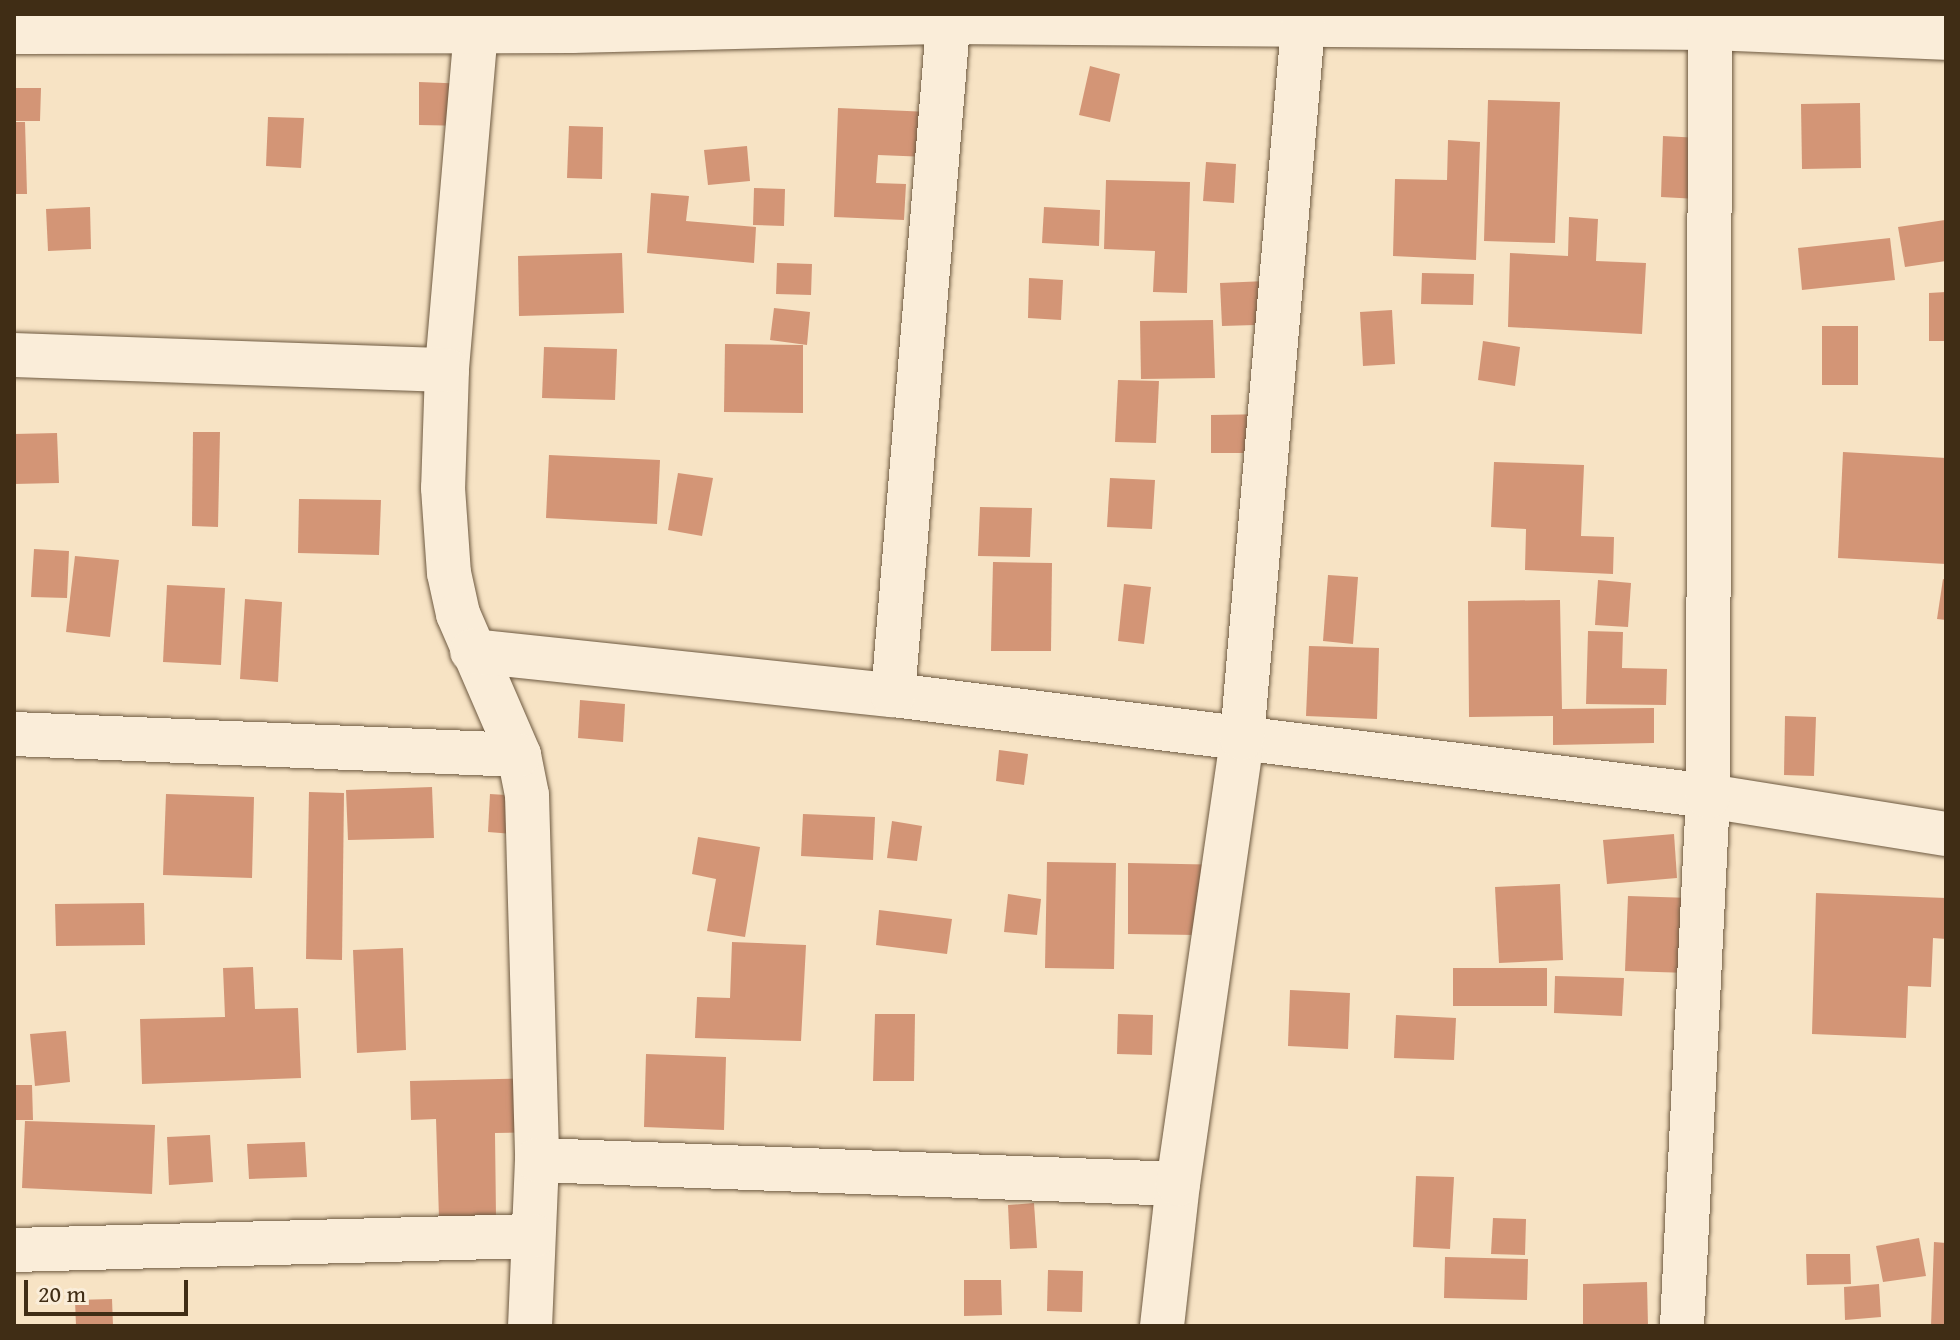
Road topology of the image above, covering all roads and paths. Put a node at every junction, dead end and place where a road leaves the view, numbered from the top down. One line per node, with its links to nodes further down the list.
1 (949, 18): 3 (street); 5 (street); 12 (street)
2 (1710, 21): 5 (street); 8 (street); 16 (street)
3 (572, 22): 6 (street)
4 (160, 23): 6 (street); 7 (street)
5 (1303, 26): 14 (street)
6 (476, 30): 10 (street)
7 (14, 32)
8 (1946, 38)
9 (14, 355): 10 (street)
10 (447, 370): 11 (street)
11 (472, 651): 12 (street); 15 (street)
12 (893, 695): 14 (street)
13 (14, 734): 15 (street)
14 (1242, 738): 16 (street); 19 (street)
15 (519, 755): 18 (street)
16 (1708, 796): 17 (street); 24 (street)
17 (1946, 834)
18 (537, 1160): 19 (street); 20 (street)
19 (1178, 1184): 23 (street)
20 (533, 1236): 21 (street); 22 (street)
21 (14, 1250)
22 (530, 1326)
23 (1162, 1326)
24 (1682, 1326)

